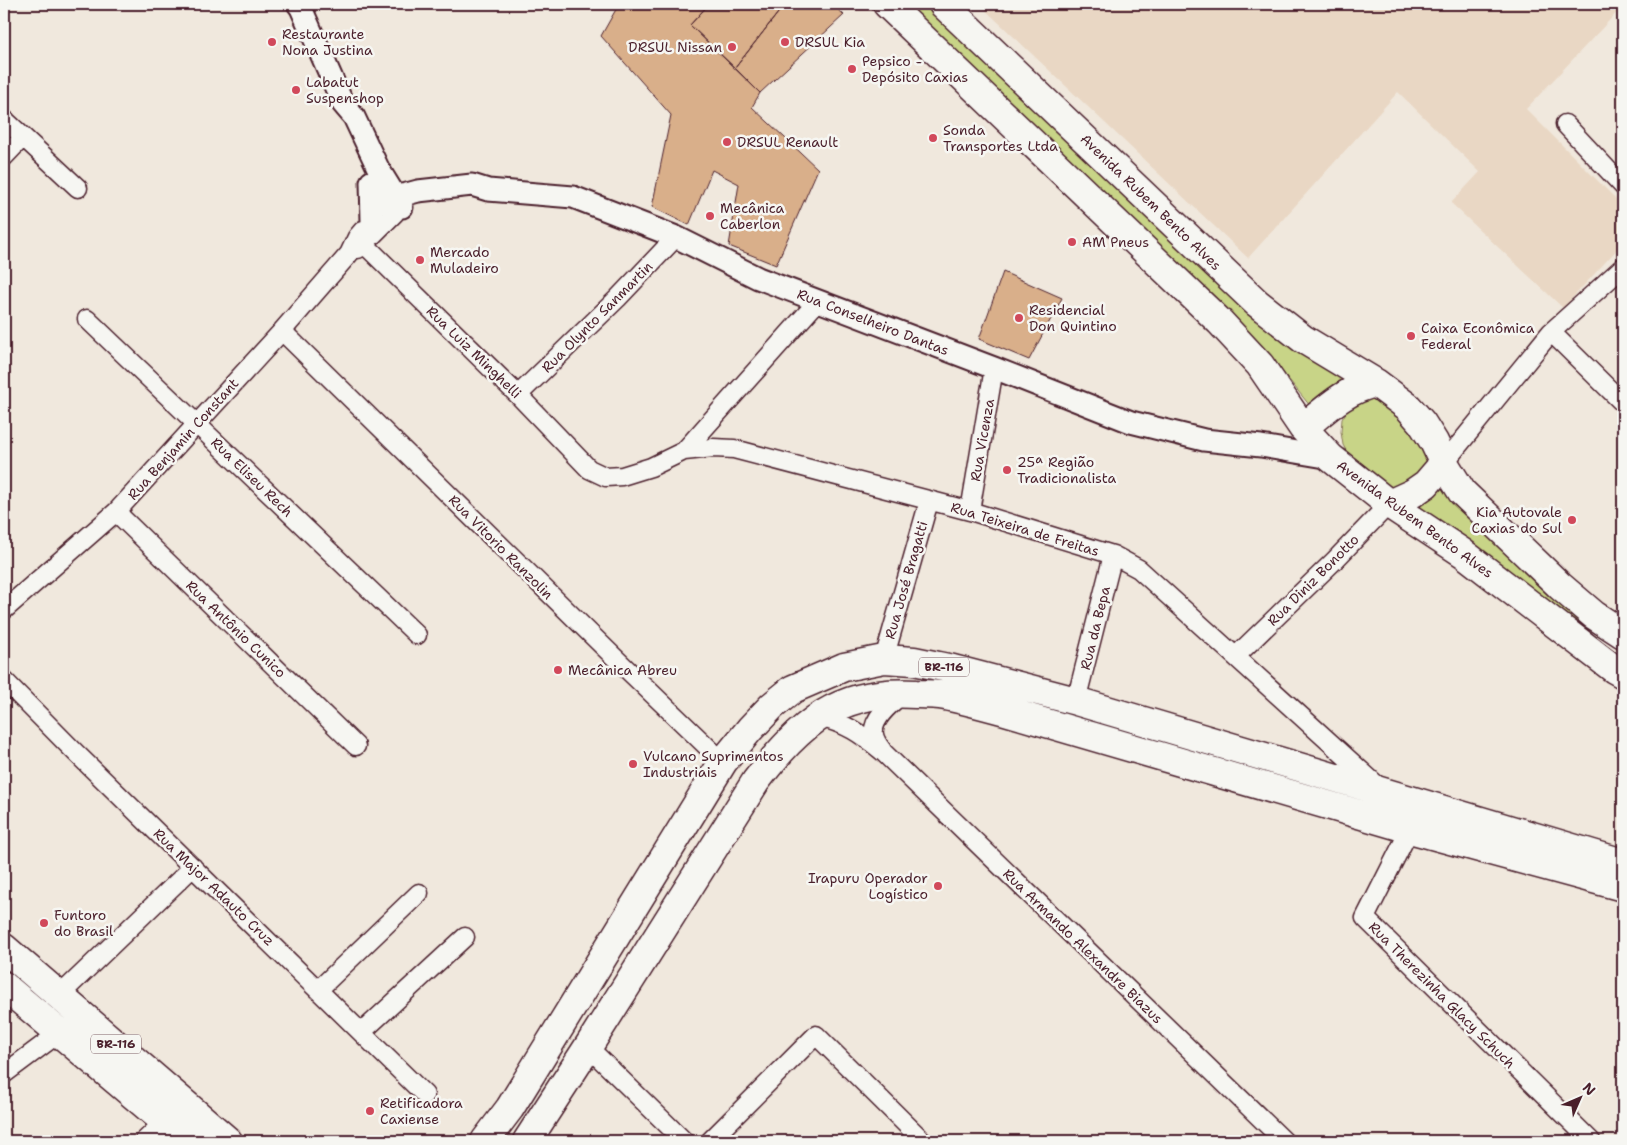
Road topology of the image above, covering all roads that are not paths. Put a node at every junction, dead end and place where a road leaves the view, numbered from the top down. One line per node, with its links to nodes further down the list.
1 (298, 4): 8 (street)
2 (887, 4): 27 (main road, Avenida Rubem Bento Alves)
3 (943, 4): 23 (main road, Avenida Rubem Bento Alves)
4 (4, 119): 6 (street)
5 (1565, 124): 9 (street)
6 (23, 137): 7 (street); 10 (street)
7 (4, 156)
8 (375, 175): 12 (street); 13 (street); 14 (street)
9 (1623, 186)
10 (78, 188)
11 (488, 190): 12 (street, Rua Conselheiro Dantas); 13 (street, Rua Conselheiro Dantas); 15 (street, Rua Conselheiro Dantas)
12 (418, 191): 13 (street, Rua Conselheiro Dantas)
13 (395, 205): 14 (street, Rua Benjamin Constant); 16 (street, Rua Benjamin Constant)
14 (372, 221): 16 (street, Rua Benjamin Constant)
15 (676, 238): 18 (street, Rua Conselheiro Dantas); 24 (street, Rua Olynto Sanmartin)
16 (361, 241): 20 (street, Rua Benjamin Constant); 24 (street, Rua Luiz Minghelli)
17 (1623, 266): 21 (street)
18 (818, 301): 22 (street, Rua Conselheiro Dantas); 29 (street)
19 (87, 319): 26 (street, Rua Eliseu Rech)
20 (282, 331): 26 (street, Rua Benjamin Constant); 50 (street, Rua Vitorio Ranzolin)
21 (1551, 332): 25 (street); 31 (street)
22 (994, 368): 28 (street, Rua Conselheiro Dantas); 35 (street, Rua Vicenza)
23 (1376, 383): 27 (main road); 31 (main road, Avenida Rubem Bento Alves)
24 (518, 395): 32 (street, Rua Luiz Minghelli)
25 (1623, 403)
26 (197, 423): 36 (street, Rua Benjamin Constant); 40 (street, Rua Eliseu Rech)
27 (1294, 425): 28 (street); 30 (main road, Avenida Rubem Bento Alves)
28 (1261, 446): 30 (street, Rua Conselheiro Dantas)
29 (684, 451): 32 (street, Rua Teixeira de Freitas); 33 (street, Rua Teixeira de Freitas)
30 (1332, 458): 34 (main road, Avenida Rubem Bento Alves)
31 (1444, 463): 34 (main road); 39 (main road, Avenida Rubem Bento Alves)
32 (589, 469)
33 (929, 501): 35 (street, Rua Teixeira de Freitas); 42 (street, Rua José Bragatti)
34 (1389, 504): 41 (street, Rua Diniz Bonotto); 43 (main road, Avenida Rubem Bento Alves)
35 (970, 511): 37 (street, Rua Teixeira de Freitas)
36 (116, 512): 38 (street, Rua Benjamin Constant); 48 (street, Rua Antônio Cunico)
37 (1112, 555): 41 (street, Rua Teixeira de Freitas); 46 (street, Rua da Bepa)
38 (4, 610)
39 (1623, 634)
40 (417, 635)
41 (1236, 656): 51 (street, Rua Teixeira de Freitas)
42 (884, 659): 46 (main road, BR-116); 50 (main road, BR-116)
43 (1620, 671)
44 (4, 680): 54 (street, Rua Major Adauto Cruz)
45 (904, 693): 47 (main road, BR-116); 49 (street, Rua Armando Alexandre Biazus); 52 (main road, BR-116)
46 (1076, 701): 51 (main road, BR-116)
47 (818, 717): 49 (street, Rua Armando Alexandre Biazus); 66 (main road, BR-116)
48 (356, 746)
49 (882, 751): 78 (street, Rua Armando Alexandre Biazus)
50 (723, 762): 73 (main road, BR-116)
51 (1385, 792): 53 (main road, BR-116)
52 (1410, 829): 55 (main road, BR-116); 79 (street, Rua Therezinha Glacy Schuch)
53 (1623, 863)
54 (193, 866): 62 (street, Rua Major Adauto Cruz); 63 (street)
55 (1573, 874): 56 (main road, BR-116); 58 (main road)
56 (1623, 887)
57 (419, 893): 62 (street)
58 (1623, 908)
59 (465, 937): 64 (street)
60 (4, 948): 63 (main road, BR-116)
61 (4, 986): 65 (main road, BR-116)
62 (318, 990): 64 (street, Rua Major Adauto Cruz)
63 (60, 995): 72 (main road, BR-116)
64 (362, 1032): 68 (street, Rua Major Adauto Cruz)
65 (60, 1033): 67 (street); 69 (main road, BR-116)
66 (588, 1047): 74 (main road, BR-116); 75 (street)
67 (4, 1074)
68 (425, 1095)
69 (164, 1122): 70 (street); 71 (main road, BR-116)
70 (144, 1141)
71 (188, 1141)
72 (228, 1141)
73 (485, 1141)
74 (527, 1141)
75 (684, 1141)
76 (710, 1141): 77 (street)
77 (923, 1141)
78 (1284, 1141)
79 (1591, 1141)

